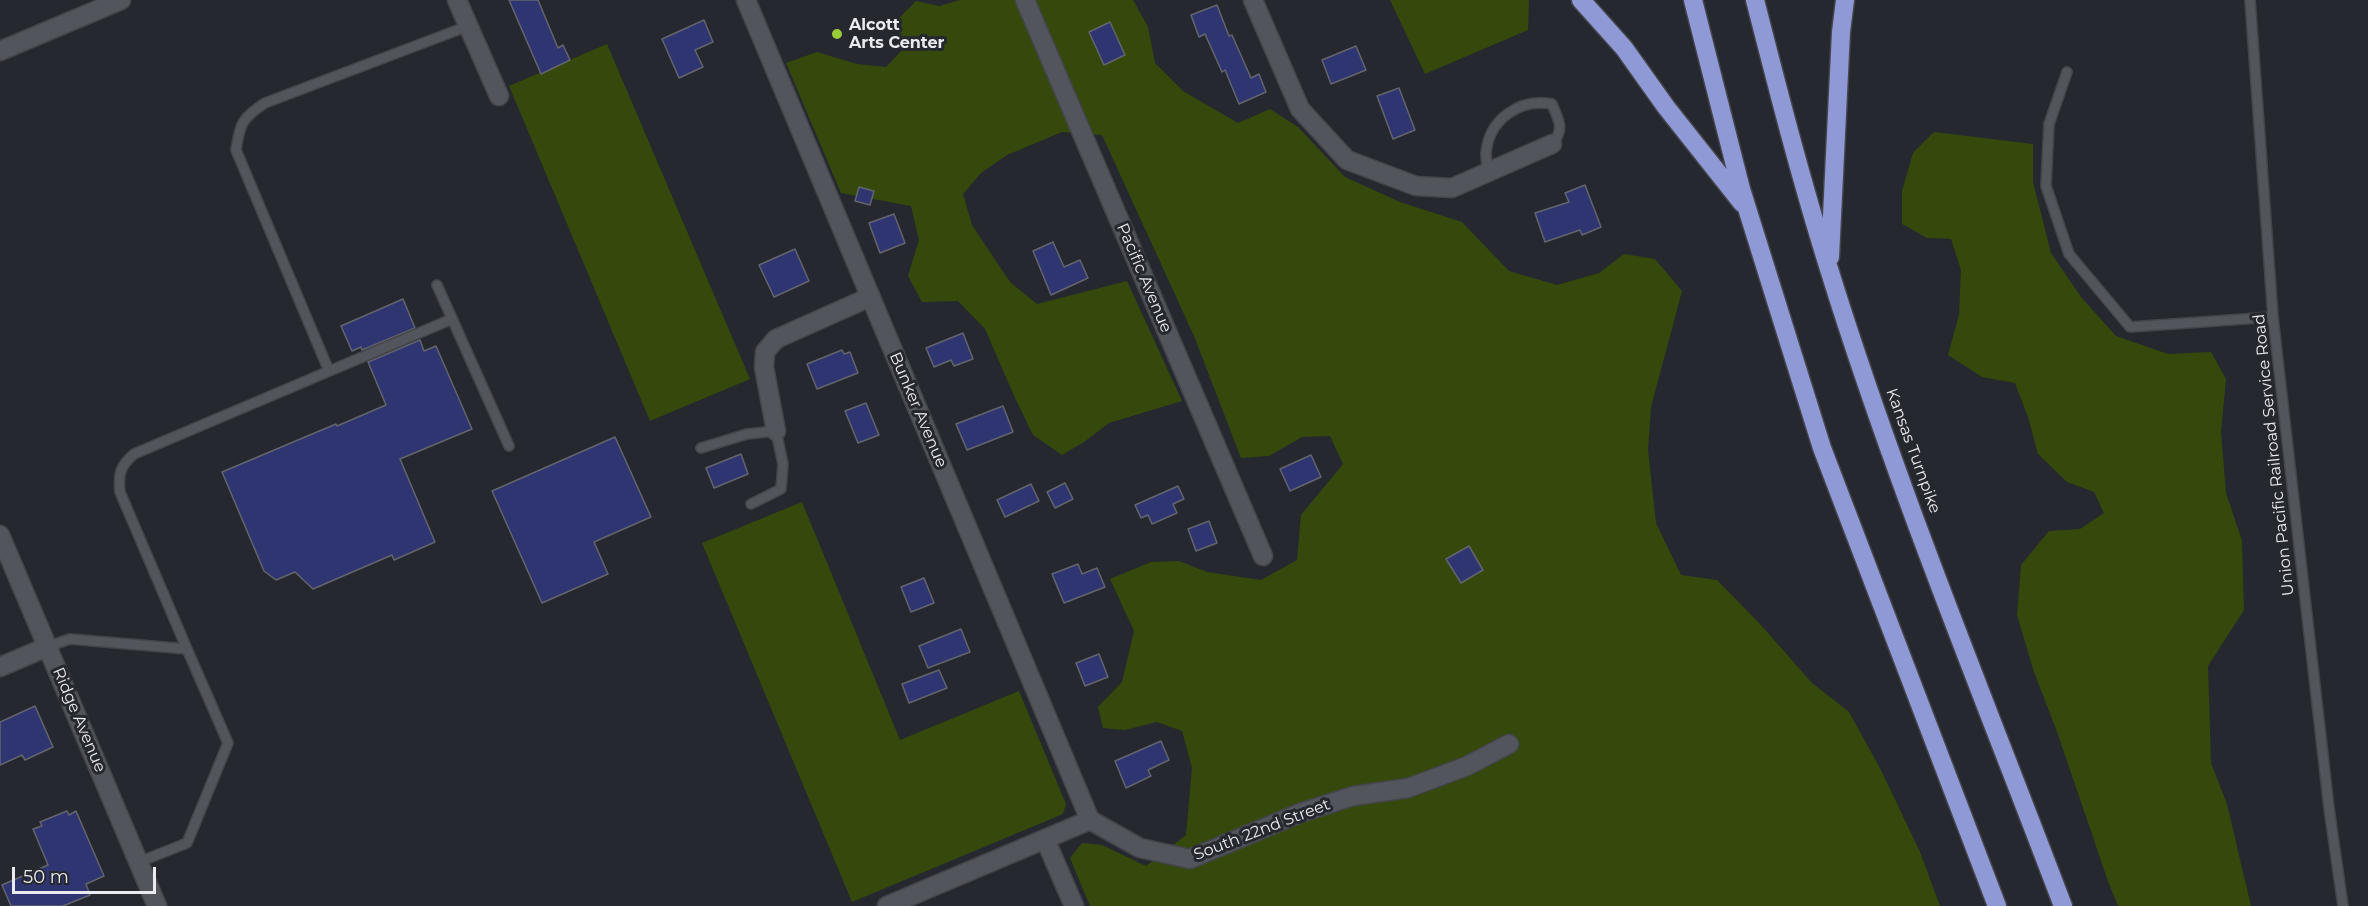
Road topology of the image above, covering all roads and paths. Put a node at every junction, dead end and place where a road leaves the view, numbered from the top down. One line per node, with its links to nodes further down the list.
1 (121, 0): 12 (street)
2 (457, 0): 11 (street)
3 (746, 0): 20 (street, Bunker Avenue)
4 (1025, 0): 29 (street, Pacific Avenue)
5 (1253, 0): 16 (street)
6 (1581, 0): 17 (highway)
7 (1693, 0): 17 (highway)
8 (1755, 0): 18 (highway, Kansas Turnpike)
9 (1845, 0): 18 (highway)
10 (2250, 0): 21 (lane, Union Pacific Railroad Service Road)
11 (468, 26): 14 (street); 23 (lane)
12 (0, 51)
13 (2067, 72): 21 (lane)
14 (499, 96)
15 (1552, 144): 16 (street); 16 (lane)
16 (1488, 173)
17 (1747, 209): 40 (highway)
18 (1829, 270): 41 (highway, Kansas Turnpike)
19 (437, 285): 22 (lane)
20 (870, 297): 24 (street); 34 (street, Bunker Avenue)
21 (2273, 317): 42 (lane, Union Pacific Railroad Service Road)
22 (452, 319): 23 (lane); 25 (lane)
23 (328, 371): 31 (lane)
24 (776, 431): 26 (lane); 27 (lane)
25 (509, 446)
26 (701, 448)
27 (751, 504)
28 (0, 536): 30 (street, Ridge Avenue)
29 (1263, 556)
30 (49, 646): 31 (lane); 32 (street); 36 (street, Ridge Avenue)
31 (187, 649): 36 (lane)
32 (0, 667)
33 (1509, 744): 34 (street, South 22nd Street)
34 (1090, 820): 35 (street)
35 (1046, 838): 38 (street); 39 (street)
36 (139, 862): 37 (street, Ridge Avenue)
37 (157, 906)
38 (886, 906)
39 (1074, 906)
40 (1997, 906)
41 (2063, 906)
42 (2343, 906)

